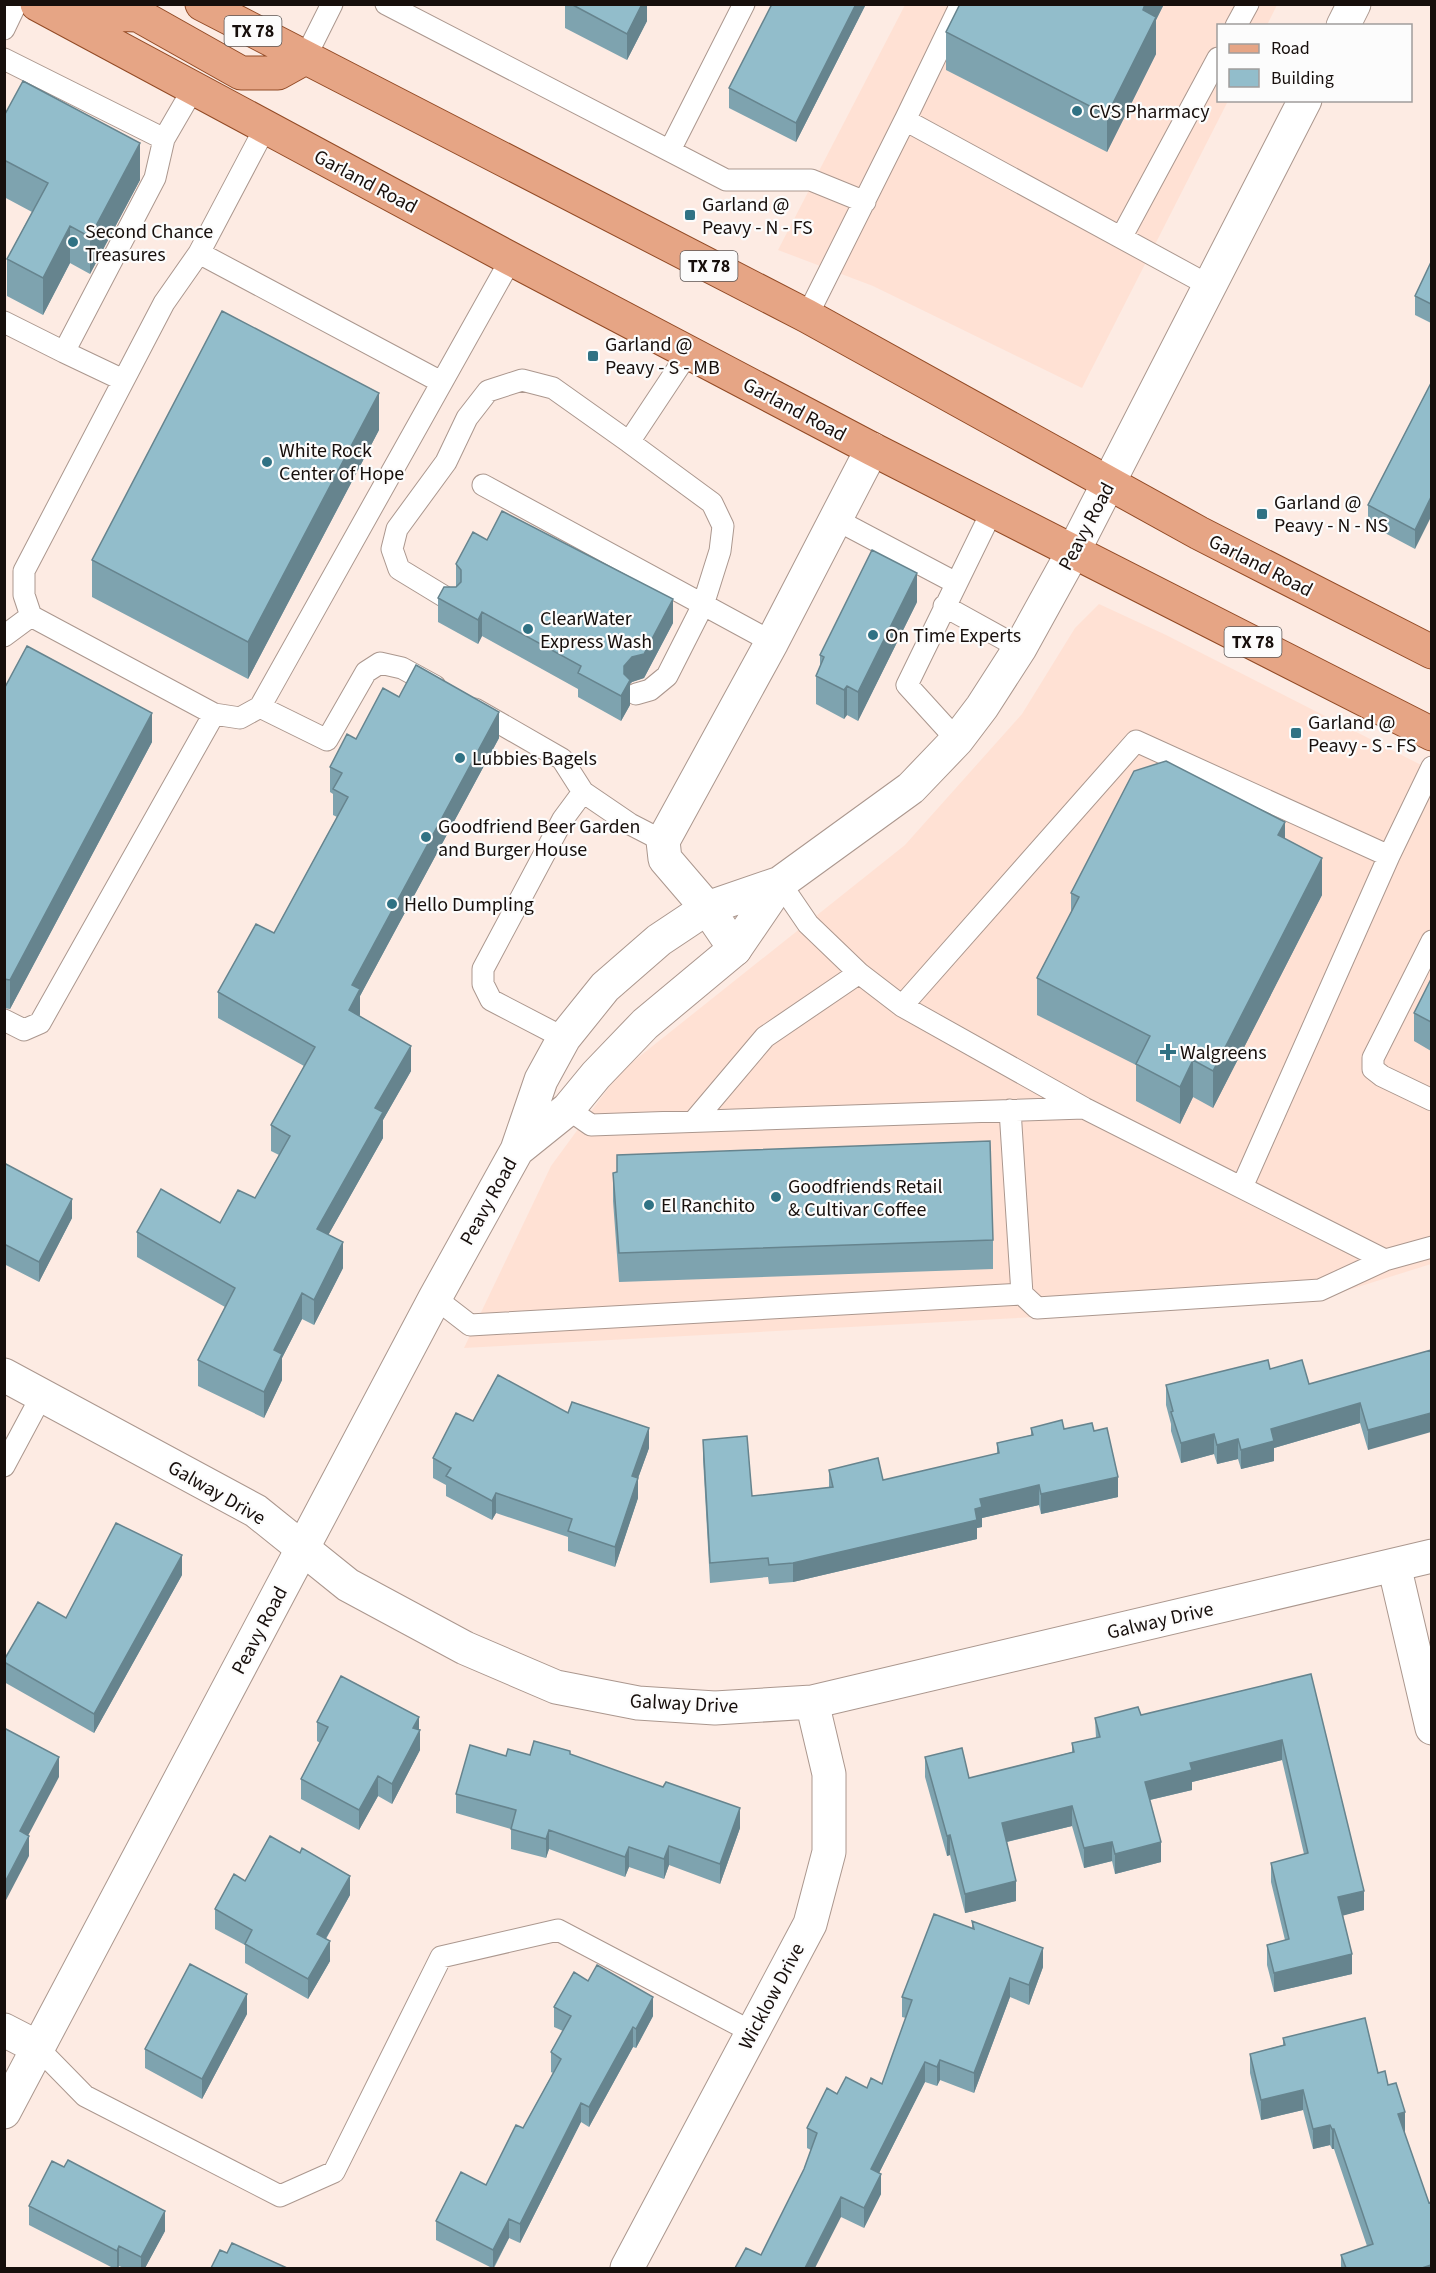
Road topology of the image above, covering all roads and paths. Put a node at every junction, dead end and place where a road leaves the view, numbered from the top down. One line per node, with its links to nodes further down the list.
1 (16, 4): 12 (lane)
2 (202, 4): 13 (main road, Garland Road / TX 78)
3 (332, 4): 13 (lane)
4 (386, 4): 21 (lane)
5 (744, 4): 21 (lane)
6 (961, 4): 18 (lane)
7 (1248, 4): 10 (lane)
8 (1354, 4): 11 (street)
9 (45, 9): 13 (main road); 16 (main road, Garland Road / TX 78)
10 (1237, 24)
11 (1344, 24)
12 (4, 29)
13 (305, 58): 27 (main road, Garland Road / TX 78)
14 (4, 59): 20 (lane)
15 (1217, 60): 23 (lane)
16 (193, 89): 19 (main road, Garland Road / TX 78); 20 (lane)
17 (1304, 102): 26 (street, Peavy Road)
18 (905, 120): 22 (lane); 23 (lane)
19 (265, 128): 24 (lane); 25 (main road, Garland Road / TX 78)
20 (164, 139): 29 (lane)
21 (670, 150): 22 (lane)
22 (865, 202): 27 (lane)
23 (1122, 236): 26 (lane)
24 (199, 253): 31 (lane); 32 (lane)
25 (511, 259): 30 (main road, Garland Road / TX 78); 32 (lane)
26 (1210, 286): 35 (street, Peavy Road)
27 (807, 316): 35 (main road, Garland Road / TX 78)
28 (4, 322): 29 (lane)
29 (64, 352): 31 (lane)
30 (688, 353): 33 (lane); 34 (main road, Garland Road / TX 78)
31 (123, 380): 44 (lane)
32 (441, 382): 50 (lane)
33 (629, 442): 41 (lane); 42 (lane)
34 (872, 449): 37 (main road, Garland Road / TX 78); 38 (street)
35 (1109, 483): 39 (street, Peavy Road); 48 (main road, Garland Road / TX 78)
36 (483, 485): 42 (lane)
37 (993, 510): 39 (main road, Garland Road / TX 78); 40 (lane)
38 (835, 519): 40 (lane); 46 (street)
39 (1073, 552): 47 (street, Peavy Road); 52 (main road, Garland Road / TX 78)
40 (956, 583): 43 (lane)
41 (450, 600)
42 (703, 605): 46 (lane); 49 (lane)
43 (944, 606): 47 (lane); 53 (lane)
44 (31, 616): 45 (lane); 51 (lane)
45 (4, 636)
46 (772, 642): 56 (street)
47 (1020, 648): 53 (street, Peavy Road)
48 (1431, 652)
49 (636, 694)
50 (260, 707): 51 (lane); 55 (lane)
51 (214, 714): 64 (lane)
52 (1431, 734)
53 (957, 740): 58 (street, Peavy Road)
54 (1431, 768): 57 (lane)
55 (583, 792): 56 (lane); 65 (lane)
56 (663, 841): 59 (street)
57 (1389, 855): 63 (lane); 72 (lane)
58 (780, 883): 59 (street, Peavy Road); 61 (street, Peavy Road); 62 (lane)
59 (706, 908): 61 (street); 65 (street, Peavy Road)
60 (1431, 941): 66 (lane)
61 (735, 949): 68 (street, Peavy Road)
62 (859, 973): 63 (lane); 70 (lane)
63 (902, 1006): 67 (lane)
64 (4, 1020)
65 (564, 1038): 71 (street, Peavy Road)
66 (1431, 1100)
67 (1084, 1108): 69 (lane); 72 (lane)
68 (568, 1109): 70 (lane); 71 (street, Peavy Road)
69 (1010, 1110): 70 (lane); 75 (lane)
70 (694, 1121)
71 (517, 1150): 76 (street, Peavy Road)
72 (1242, 1187): 74 (lane)
73 (1431, 1247): 74 (lane)
74 (1385, 1260): 75 (lane)
75 (1022, 1294): 76 (lane)
76 (435, 1298): 80 (street, Peavy Road)
77 (4, 1375): 78 (street, Galway Drive)
78 (42, 1395): 79 (lane); 80 (street, Galway Drive)
79 (4, 1466)
80 (302, 1547): 83 (street, Galway Drive); 87 (street, Peavy Road)
81 (1431, 1556): 82 (street, Galway Drive)
82 (1394, 1565): 83 (street, Galway Drive); 84 (street)
83 (812, 1702): 86 (street, Wicklow Drive)
84 (1431, 1728)
85 (4, 2030): 87 (street)
86 (752, 2032): 87 (lane); 89 (street, Wicklow Drive)
87 (38, 2047): 88 (street, Peavy Road)
88 (4, 2112)
89 (627, 2268)

